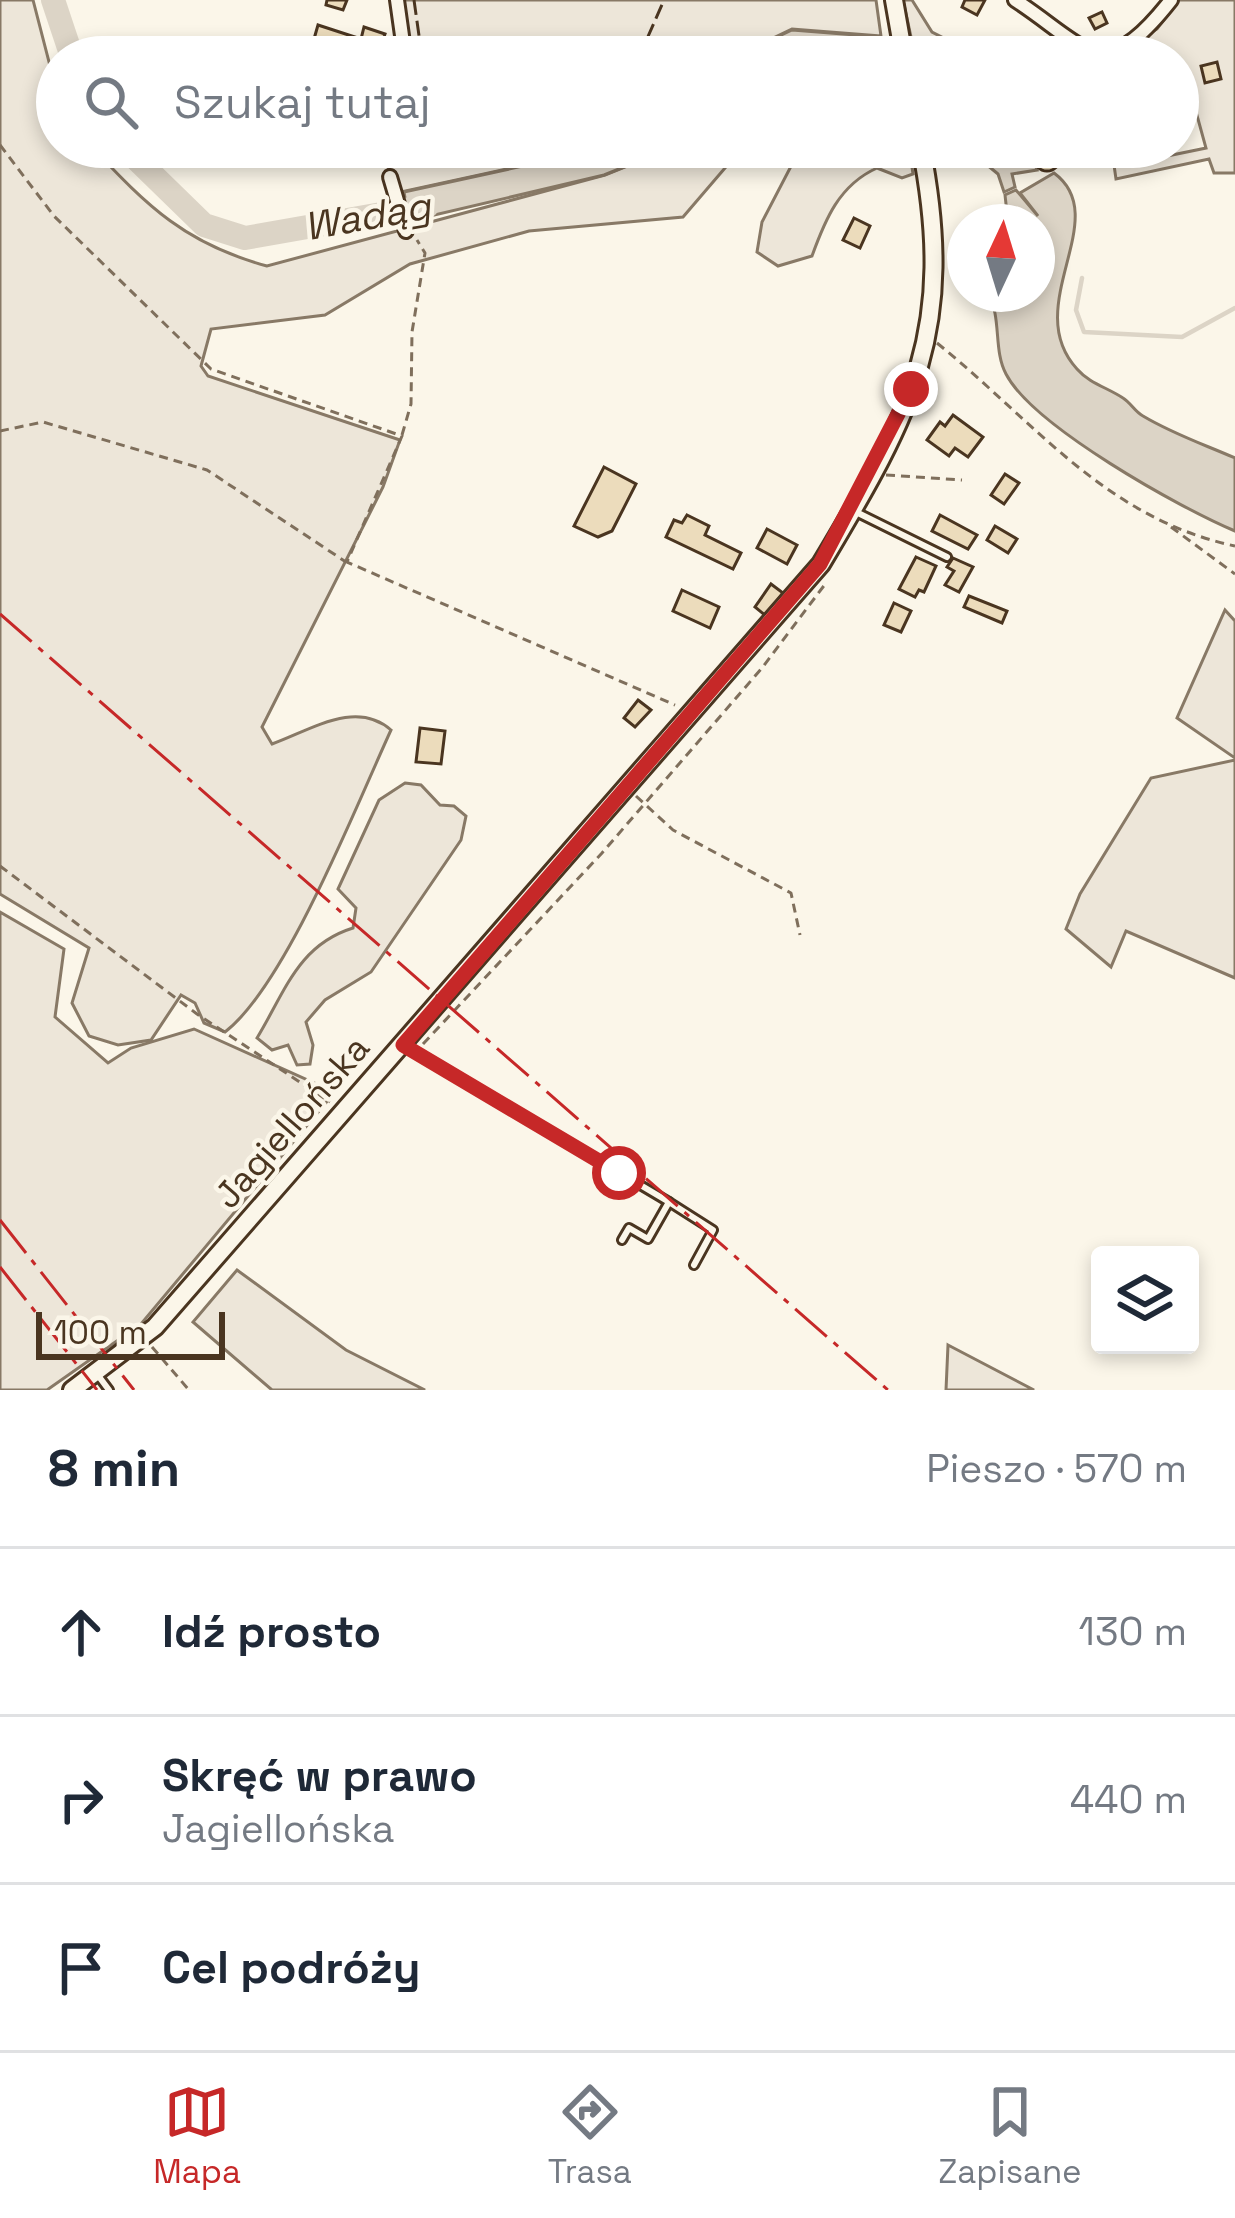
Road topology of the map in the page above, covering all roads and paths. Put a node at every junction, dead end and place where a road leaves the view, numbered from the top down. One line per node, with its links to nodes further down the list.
1 (397, 0): 4 (street)
2 (1015, 0): 5 (street)
3 (1171, 0): 6 (street)
4 (402, 36)
5 (1058, 36)
6 (1135, 36)
7 (0, 145): 14 (path)
8 (387, 168): 10 (path)
9 (925, 168): 12 (street, Jagiellońska)
10 (390, 177): 11 (street)
11 (406, 231): 14 (path)
12 (930, 340): 15 (street, Jagiellońska); 18 (path)
13 (0, 431): 21 (path)
14 (402, 436): 21 (path)
15 (872, 472): 16 (path); 17 (street, Jagiellońska)
16 (962, 480)
17 (853, 510): 20 (lane); 24 (street, Jagiellońska)
18 (1170, 526): 19 (path); 22 (path)
19 (1235, 546)
20 (947, 556)
21 (347, 562): 24 (path)
22 (1235, 574)
23 (826, 583): 26 (path)
24 (693, 713): 25 (street, Jagiellońska)
25 (624, 788): 26 (path); 29 (street, Jagiellońska)
26 (643, 801): 28 (path); 29 (path)
27 (0, 866): 30 (path)
28 (800, 935)
29 (410, 1047): 30 (street, Jagiellońska); 31 (lane)
30 (346, 1113): 34 (street, Jagiellońska)
31 (669, 1202): 32 (lane); 33 (lane)
32 (622, 1240)
33 (694, 1265)
34 (143, 1337): 35 (street, Jagiellońska); 38 (path)
35 (98, 1374): 36 (street, Jagiellońska); 37 (lane)
36 (72, 1390)
37 (109, 1390)
38 (188, 1390)

